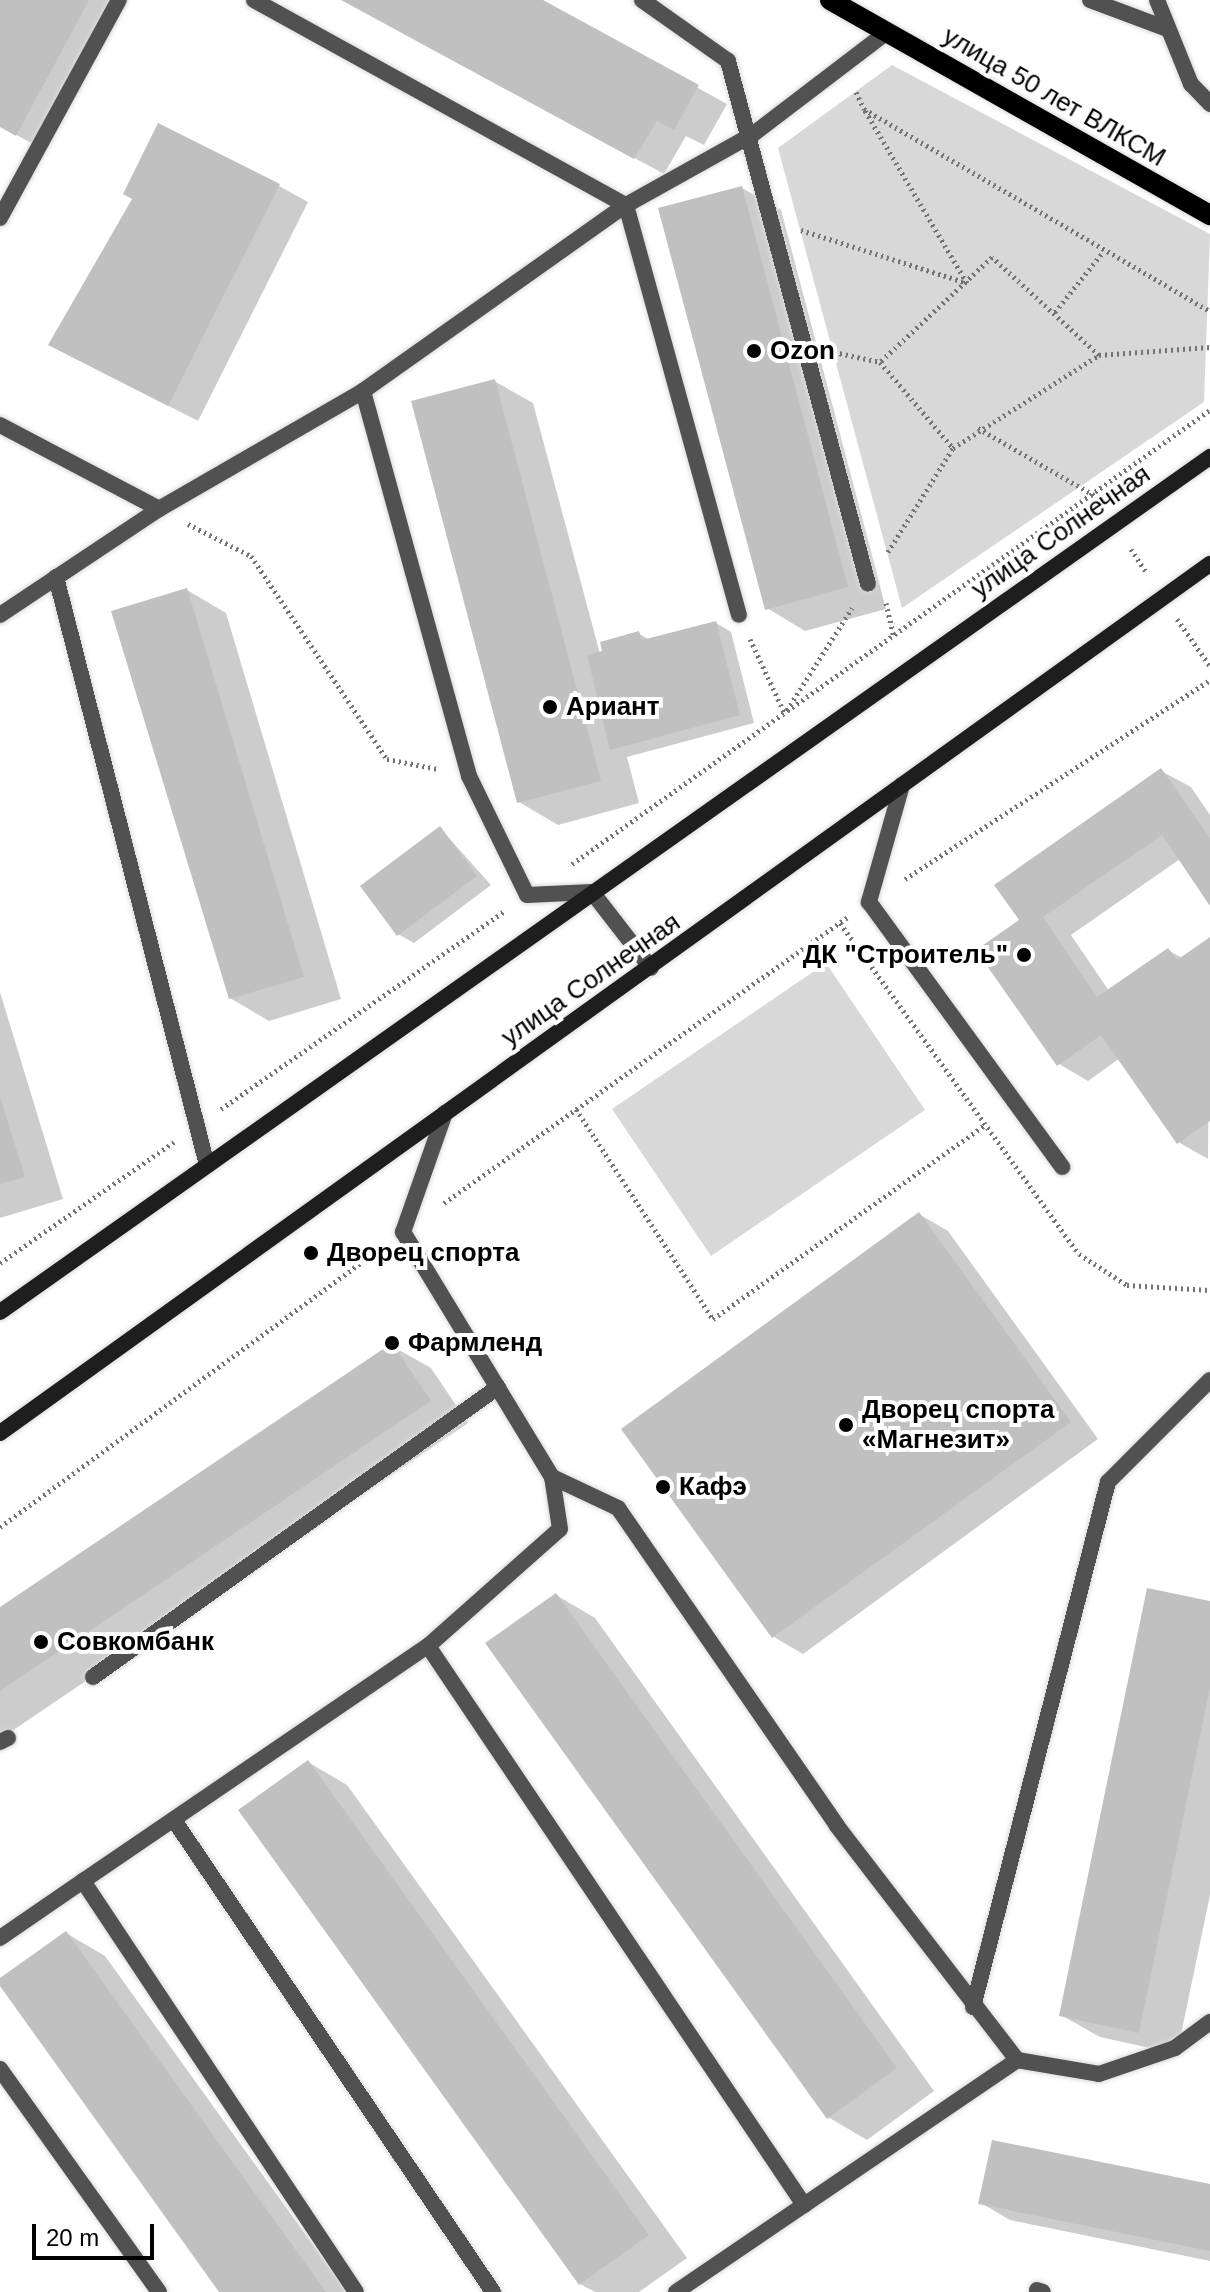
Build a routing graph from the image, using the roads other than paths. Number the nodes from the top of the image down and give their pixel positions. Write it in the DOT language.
graph roads {
  1 [pos="119,0"];
  2 [pos="254,0"];
  3 [pos="642,0"];
  4 [pos="830,0"];
  5 [pos="1090,0"];
  6 [pos="1157,0"];
  7 [pos="1167,29"];
  8 [pos="887,32"];
  9 [pos="1210,104"];
  10 [pos="752,135"];
  11 [pos="626,205"];
  12 [pos="1210,215"];
  13 [pos="0,218"];
  14 [pos="363,391"];
  15 [pos="0,425"];
  16 [pos="1210,457"];
  17 [pos="159,509"];
  18 [pos="1210,564"];
  19 [pos="56,577"];
  20 [pos="868,584"];
  21 [pos="0,615"];
  22 [pos="739,615"];
  23 [pos="902,785"];
  24 [pos="592,892"];
  25 [pos="651,968"];
  26 [pos="445,1113"];
  27 [pos="207,1165"];
  28 [pos="1062,1167"];
  29 [pos="0,1312"];
  30 [pos="1210,1380"];
  31 [pos="498,1387"];
  32 [pos="0,1433"];
  33 [pos="552,1477"];
  34 [pos="428,1646"];
  35 [pos="93,1677"];
  36 [pos="176,1823"];
  37 [pos="83,1881"];
  38 [pos="0,1938"];
  39 [pos="973,2007"];
  40 [pos="1210,2022"];
  41 [pos="1017,2060"];
  42 [pos="0,2069"];
  43 [pos="804,2205"];
  44 [pos="159,2292"];
  45 [pos="356,2292"];
  46 [pos="493,2292"];
  47 [pos="676,2292"];
  1 -- 13 [label="street"];
  2 -- 11 [label="street"];
  3 -- 10 [label="street"];
  4 -- 8 [label="main road, улица 50 лет ВЛКСМ"];
  5 -- 7 [label="street"];
  6 -- 7 [label="street"];
  7 -- 9 [label="street"];
  8 -- 10 [label="street"];
  8 -- 12 [label="main road, улица 50 лет ВЛКСМ"];
  10 -- 11 [label="street"];
  10 -- 20 [label="street"];
  11 -- 14 [label="street"];
  11 -- 22 [label="street"];
  14 -- 17 [label="street"];
  14 -- 24 [label="street"];
  15 -- 17 [label="street"];
  16 -- 24 [label="main road, улица Солнечная"];
  17 -- 19 [label="street"];
  18 -- 23 [label="main road, улица Солнечная"];
  19 -- 21 [label="street"];
  19 -- 27 [label="street"];
  23 -- 25 [label="main road, улица Солнечная"];
  23 -- 28 [label="street"];
  24 -- 25 [label="street"];
  24 -- 27 [label="main road, улица Солнечная"];
  25 -- 26 [label="main road, улица Солнечная"];
  26 -- 31 [label="street"];
  26 -- 32 [label="main road, улица Солнечная"];
  27 -- 29 [label="main road, улица Солнечная"];
  30 -- 39 [label="street"];
  31 -- 33 [label="street"];
  31 -- 35 [label="street"];
  33 -- 34 [label="street"];
  33 -- 39 [label="street"];
  34 -- 36 [label="street"];
  34 -- 43 [label="street"];
  36 -- 37 [label="street"];
  36 -- 46 [label="street"];
  37 -- 38 [label="street"];
  37 -- 45 [label="street"];
  39 -- 41 [label="street"];
  40 -- 41 [label="street"];
  41 -- 43 [label="street"];
  42 -- 44 [label="street"];
  43 -- 47 [label="street"];
}
